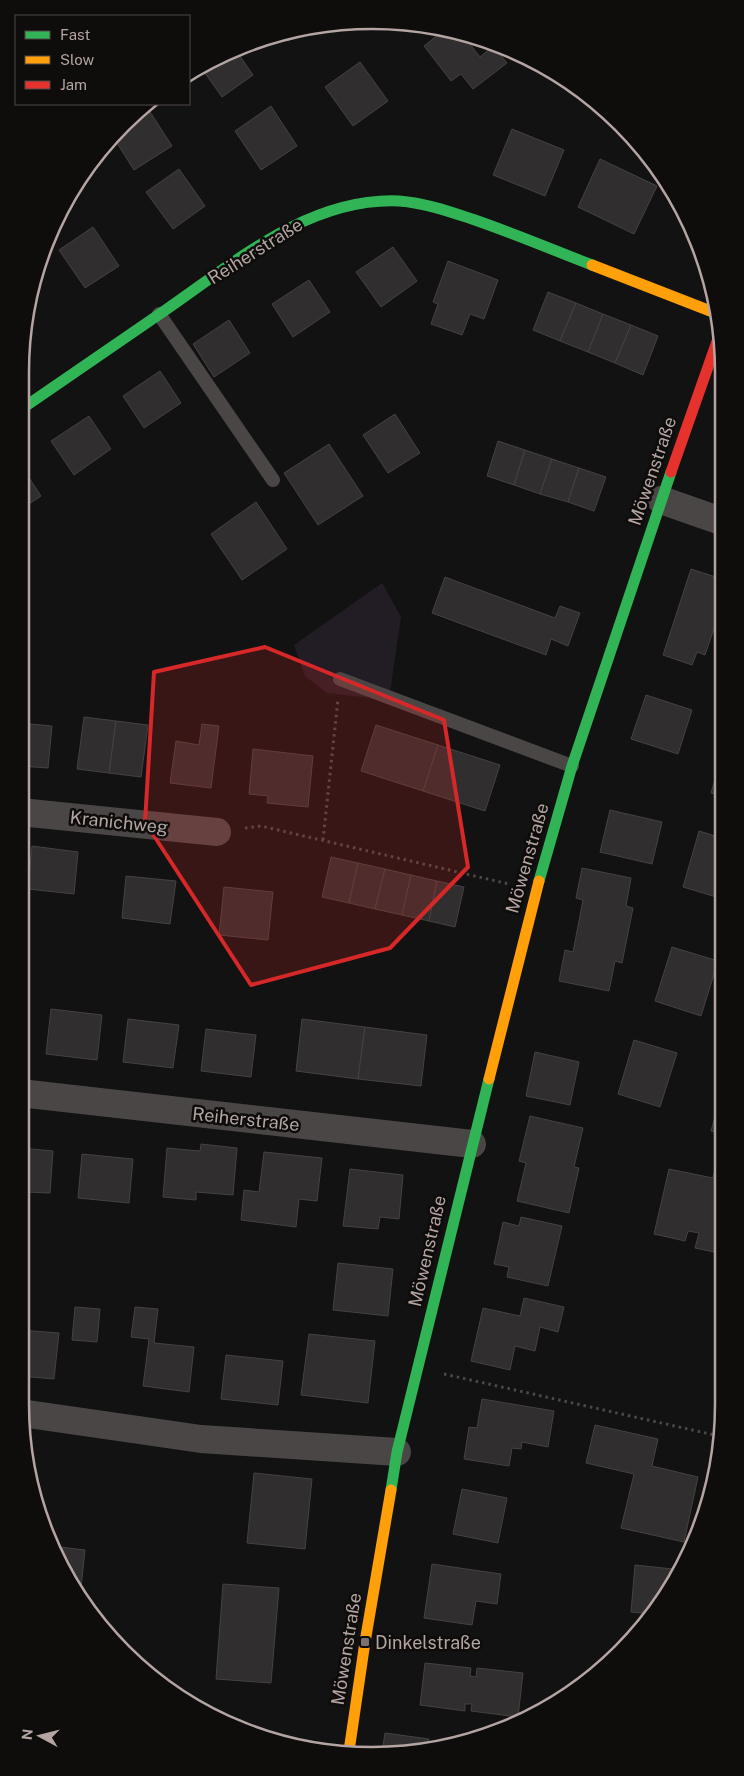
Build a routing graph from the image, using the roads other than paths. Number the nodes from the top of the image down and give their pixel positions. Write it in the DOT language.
graph roads {
  1 [pos="710,311"];
  2 [pos="158,314"];
  3 [pos="715,348"];
  4 [pos="29,404"];
  5 [pos="273,480"];
  6 [pos="661,500"];
  7 [pos="715,519"];
  8 [pos="340,679"];
  9 [pos="572,766"];
  10 [pos="29,813"];
  11 [pos="217,832"];
  12 [pos="29,1094"];
  13 [pos="472,1144"];
  14 [pos="29,1413"];
  15 [pos="397,1452"];
  16 [pos="350,1747"];
  1 -- 2 [label="street, Reiherstraße"];
  2 -- 4 [label="street, Reiherstraße"];
  2 -- 5 [label="lane"];
  3 -- 6 [label="street, Möwenstraße"];
  6 -- 7 [label="street"];
  6 -- 9 [label="street, Möwenstraße"];
  8 -- 9 [label="lane"];
  9 -- 13 [label="street, Möwenstraße"];
  10 -- 11 [label="street, Kranichweg"];
  12 -- 13 [label="street, Reiherstraße"];
  13 -- 15 [label="street, Möwenstraße"];
  14 -- 15 [label="street"];
  15 -- 16 [label="street, Möwenstraße"];
}
